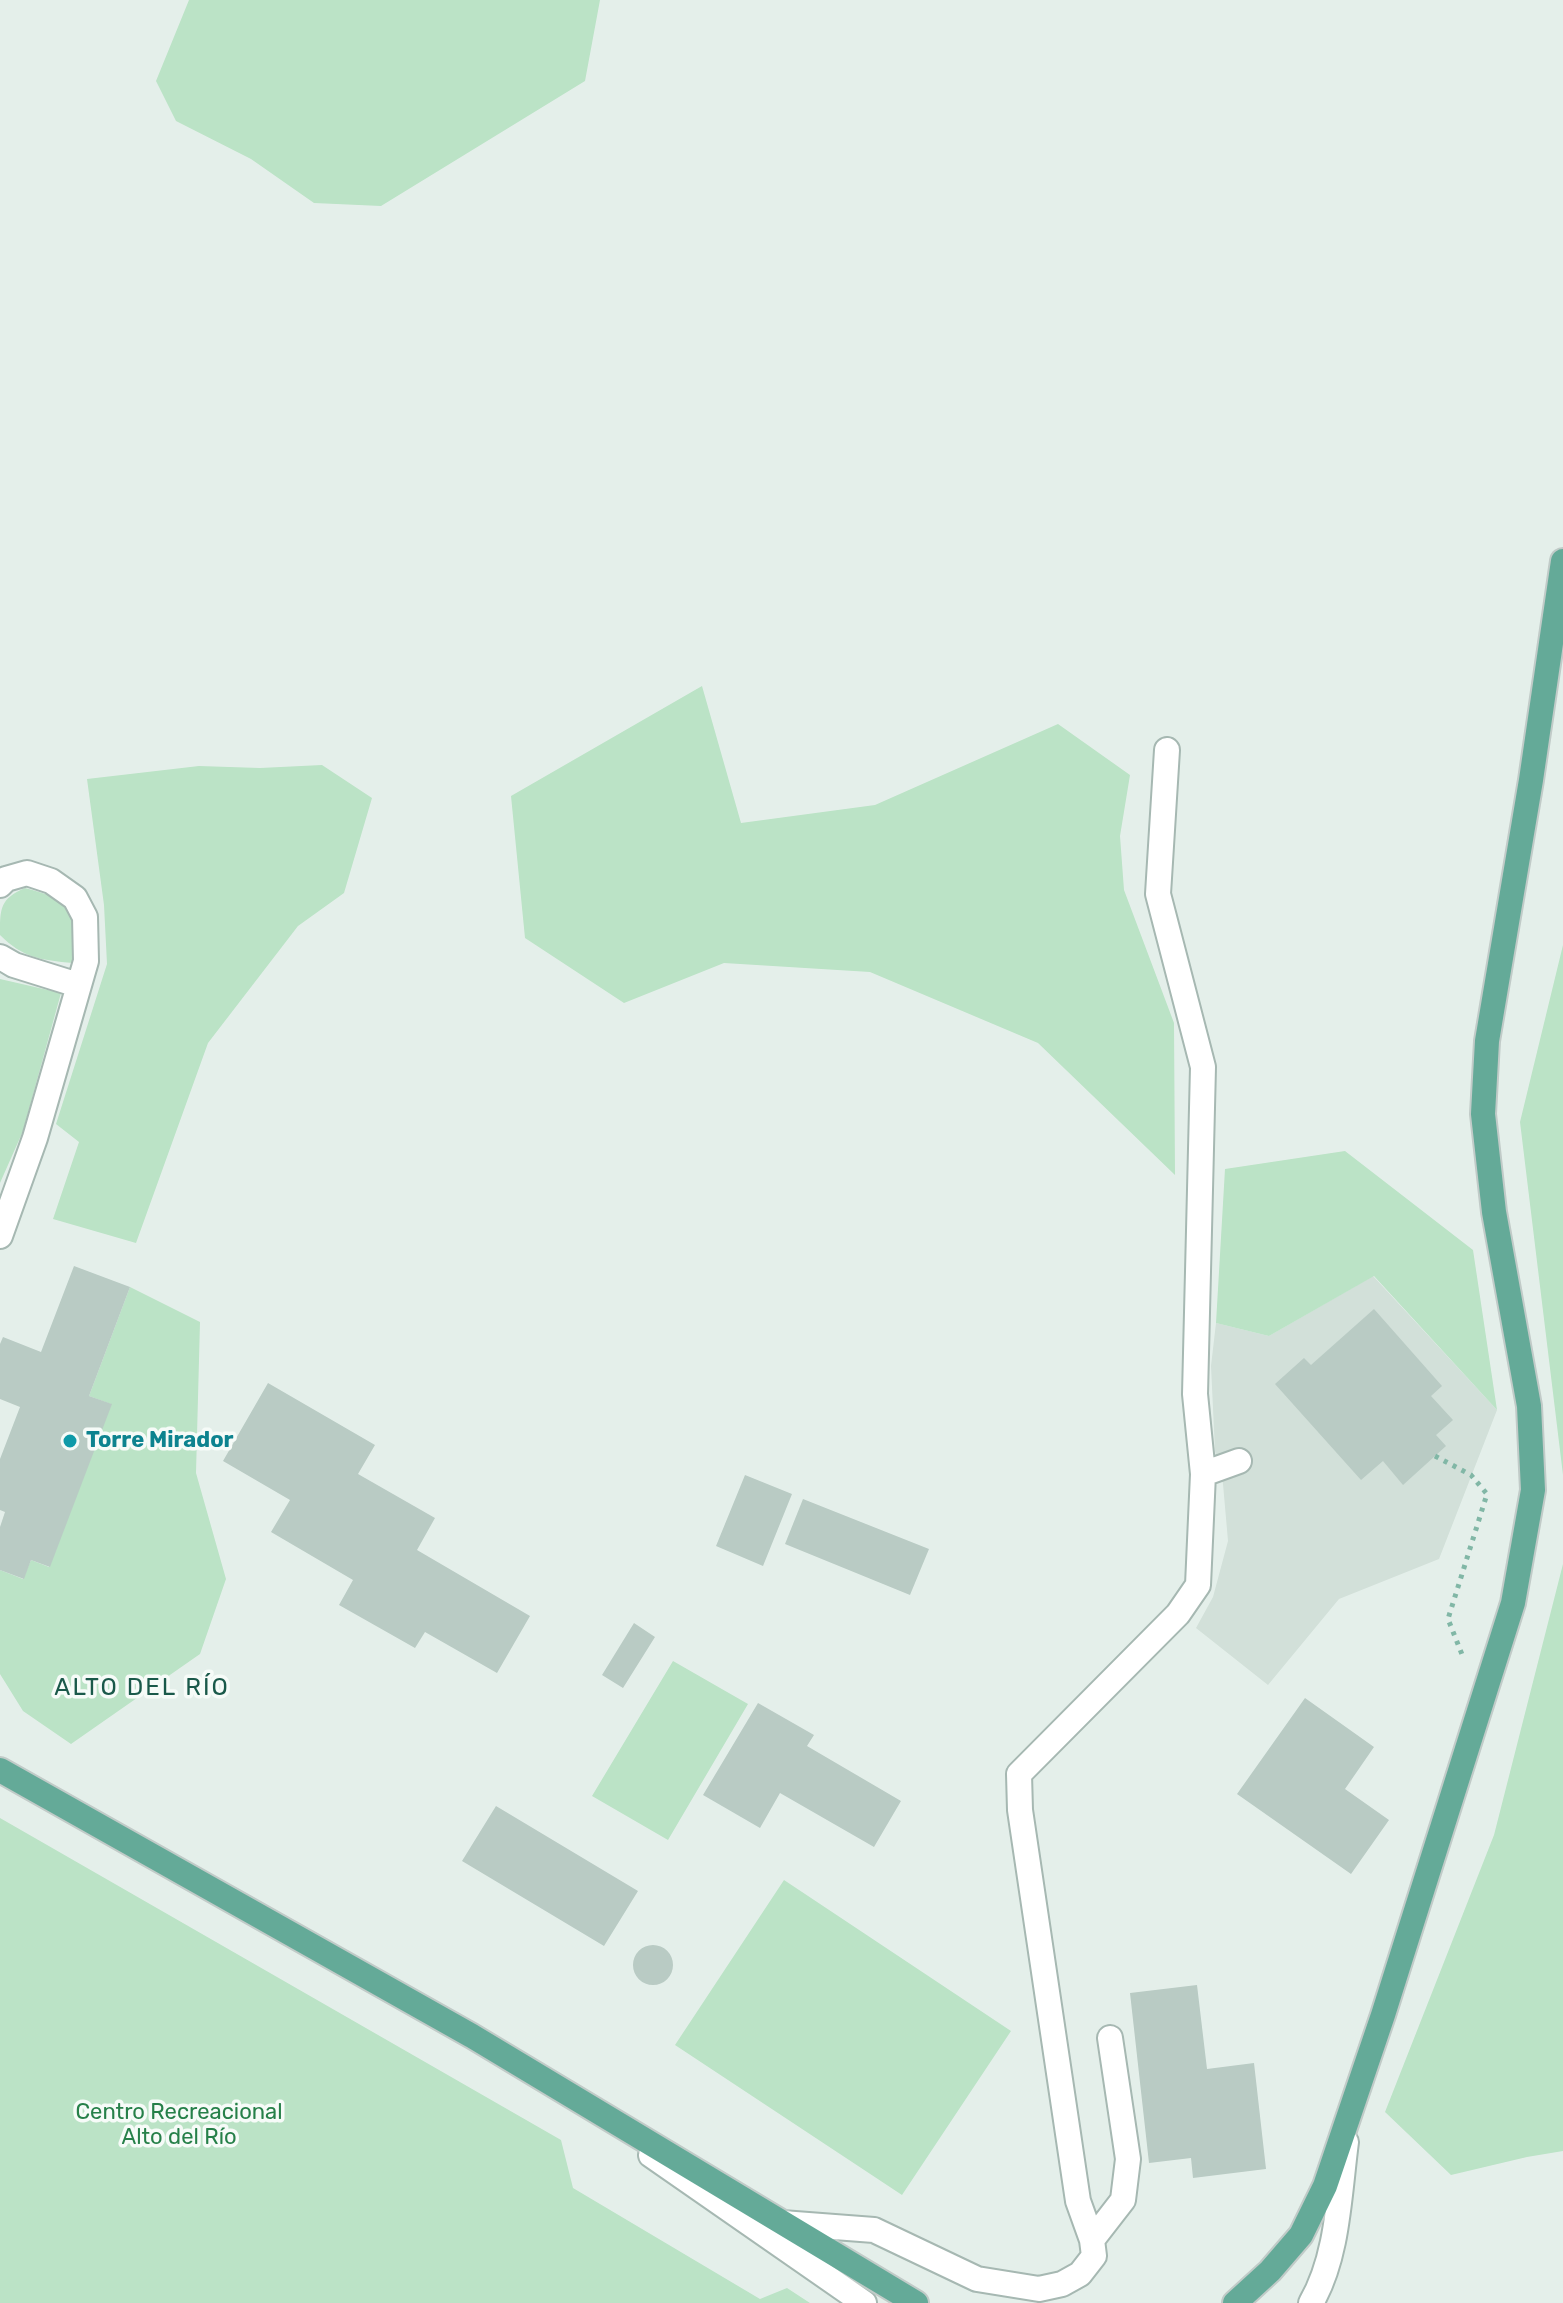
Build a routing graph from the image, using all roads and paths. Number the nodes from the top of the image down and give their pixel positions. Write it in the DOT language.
graph roads {
  1 [pos="1563,561"];
  2 [pos="1167,750"];
  3 [pos="0,885"];
  4 [pos="0,957"];
  5 [pos="78,985"];
  6 [pos="0,1236"];
  7 [pos="1435,1456"];
  8 [pos="1239,1461"];
  9 [pos="1203,1474"];
  10 [pos="1483,1706"];
  11 [pos="0,1770"];
  12 [pos="1110,2038"];
  13 [pos="521,2065"];
  14 [pos="1350,2114"];
  15 [pos="782,2223"];
  16 [pos="1092,2240"];
  17 [pos="864,2303"];
  18 [pos="916,2303"];
  19 [pos="1235,2303"];
  20 [pos="1311,2303"];
  1 -- 10 [label="main road"];
  2 -- 9 [label="street"];
  3 -- 5 [label="street"];
  4 -- 5 [label="street"];
  5 -- 6 [label="street"];
  7 -- 10 [label="path"];
  8 -- 9 [label="street"];
  9 -- 16 [label="street"];
  10 -- 14 [label="main road"];
  11 -- 13 [label="main road"];
  12 -- 16 [label="street"];
  13 -- 15 [label="main road"];
  13 -- 17 [label="street"];
  14 -- 19 [label="main road"];
  14 -- 20 [label="street"];
  15 -- 16 [label="street"];
  15 -- 18 [label="main road"];
}
